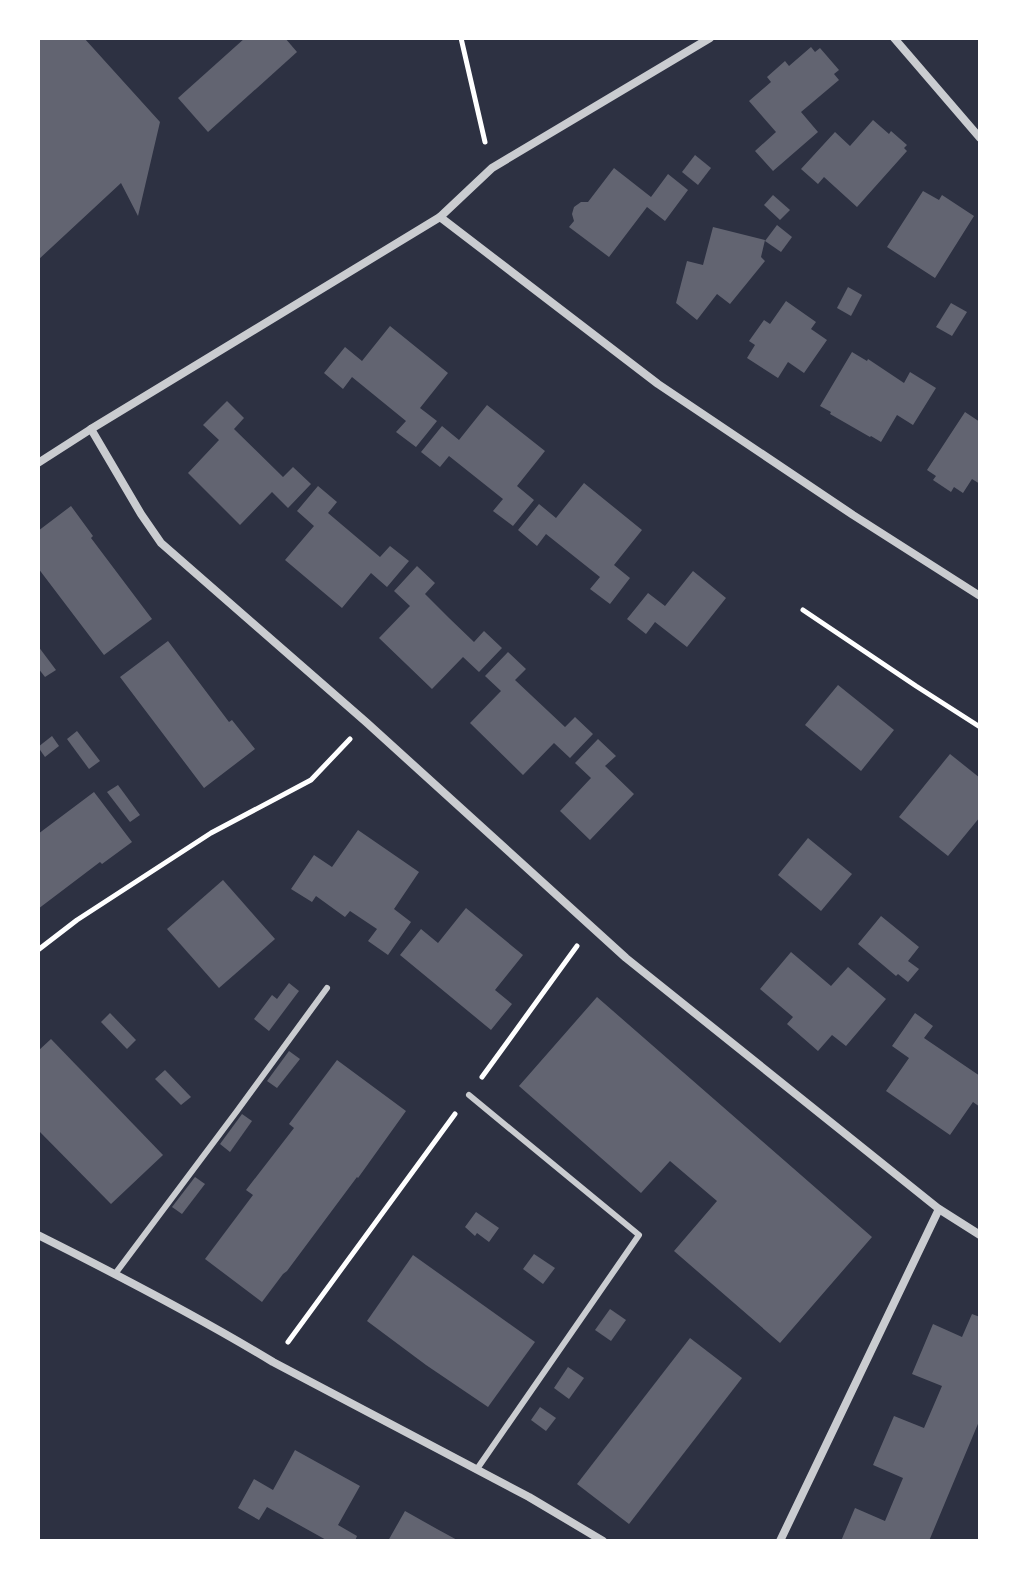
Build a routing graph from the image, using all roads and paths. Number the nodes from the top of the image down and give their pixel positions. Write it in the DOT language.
graph roads {
  1 [pos="461,38"];
  2 [pos="710,38"];
  3 [pos="894,38"];
  4 [pos="980,138"];
  5 [pos="492,168"];
  6 [pos="440,217"];
  7 [pos="91,429"];
  8 [pos="38,463"];
  9 [pos="980,596"];
  10 [pos="803,610"];
  11 [pos="366,722"];
  12 [pos="980,727"];
  13 [pos="591,927"];
  14 [pos="38,950"];
  15 [pos="327,988"];
  16 [pos="469,1095"];
  17 [pos="939,1209"];
  18 [pos="38,1235"];
  19 [pos="980,1235"];
  20 [pos="115,1274"];
  21 [pos="273,1362"];
  22 [pos="477,1469"];
  23 [pos="603,1541"];
  24 [pos="780,1541"];
  1 -- 5 [label="path"];
  2 -- 5 [label="street"];
  3 -- 4 [label="street"];
  5 -- 6 [label="street"];
  6 -- 7 [label="street"];
  6 -- 9 [label="street"];
  7 -- 8 [label="street"];
  7 -- 11 [label="street"];
  10 -- 12 [label="path"];
  11 -- 13 [label="street"];
  11 -- 14 [label="path"];
  13 -- 16 [label="path"];
  13 -- 17 [label="street"];
  15 -- 20 [label="lane"];
  16 -- 21 [label="path"];
  16 -- 22 [label="lane"];
  17 -- 19 [label="street"];
  17 -- 24 [label="street"];
  18 -- 20 [label="street"];
  20 -- 21 [label="street"];
  21 -- 22 [label="street"];
  22 -- 23 [label="street"];
}
